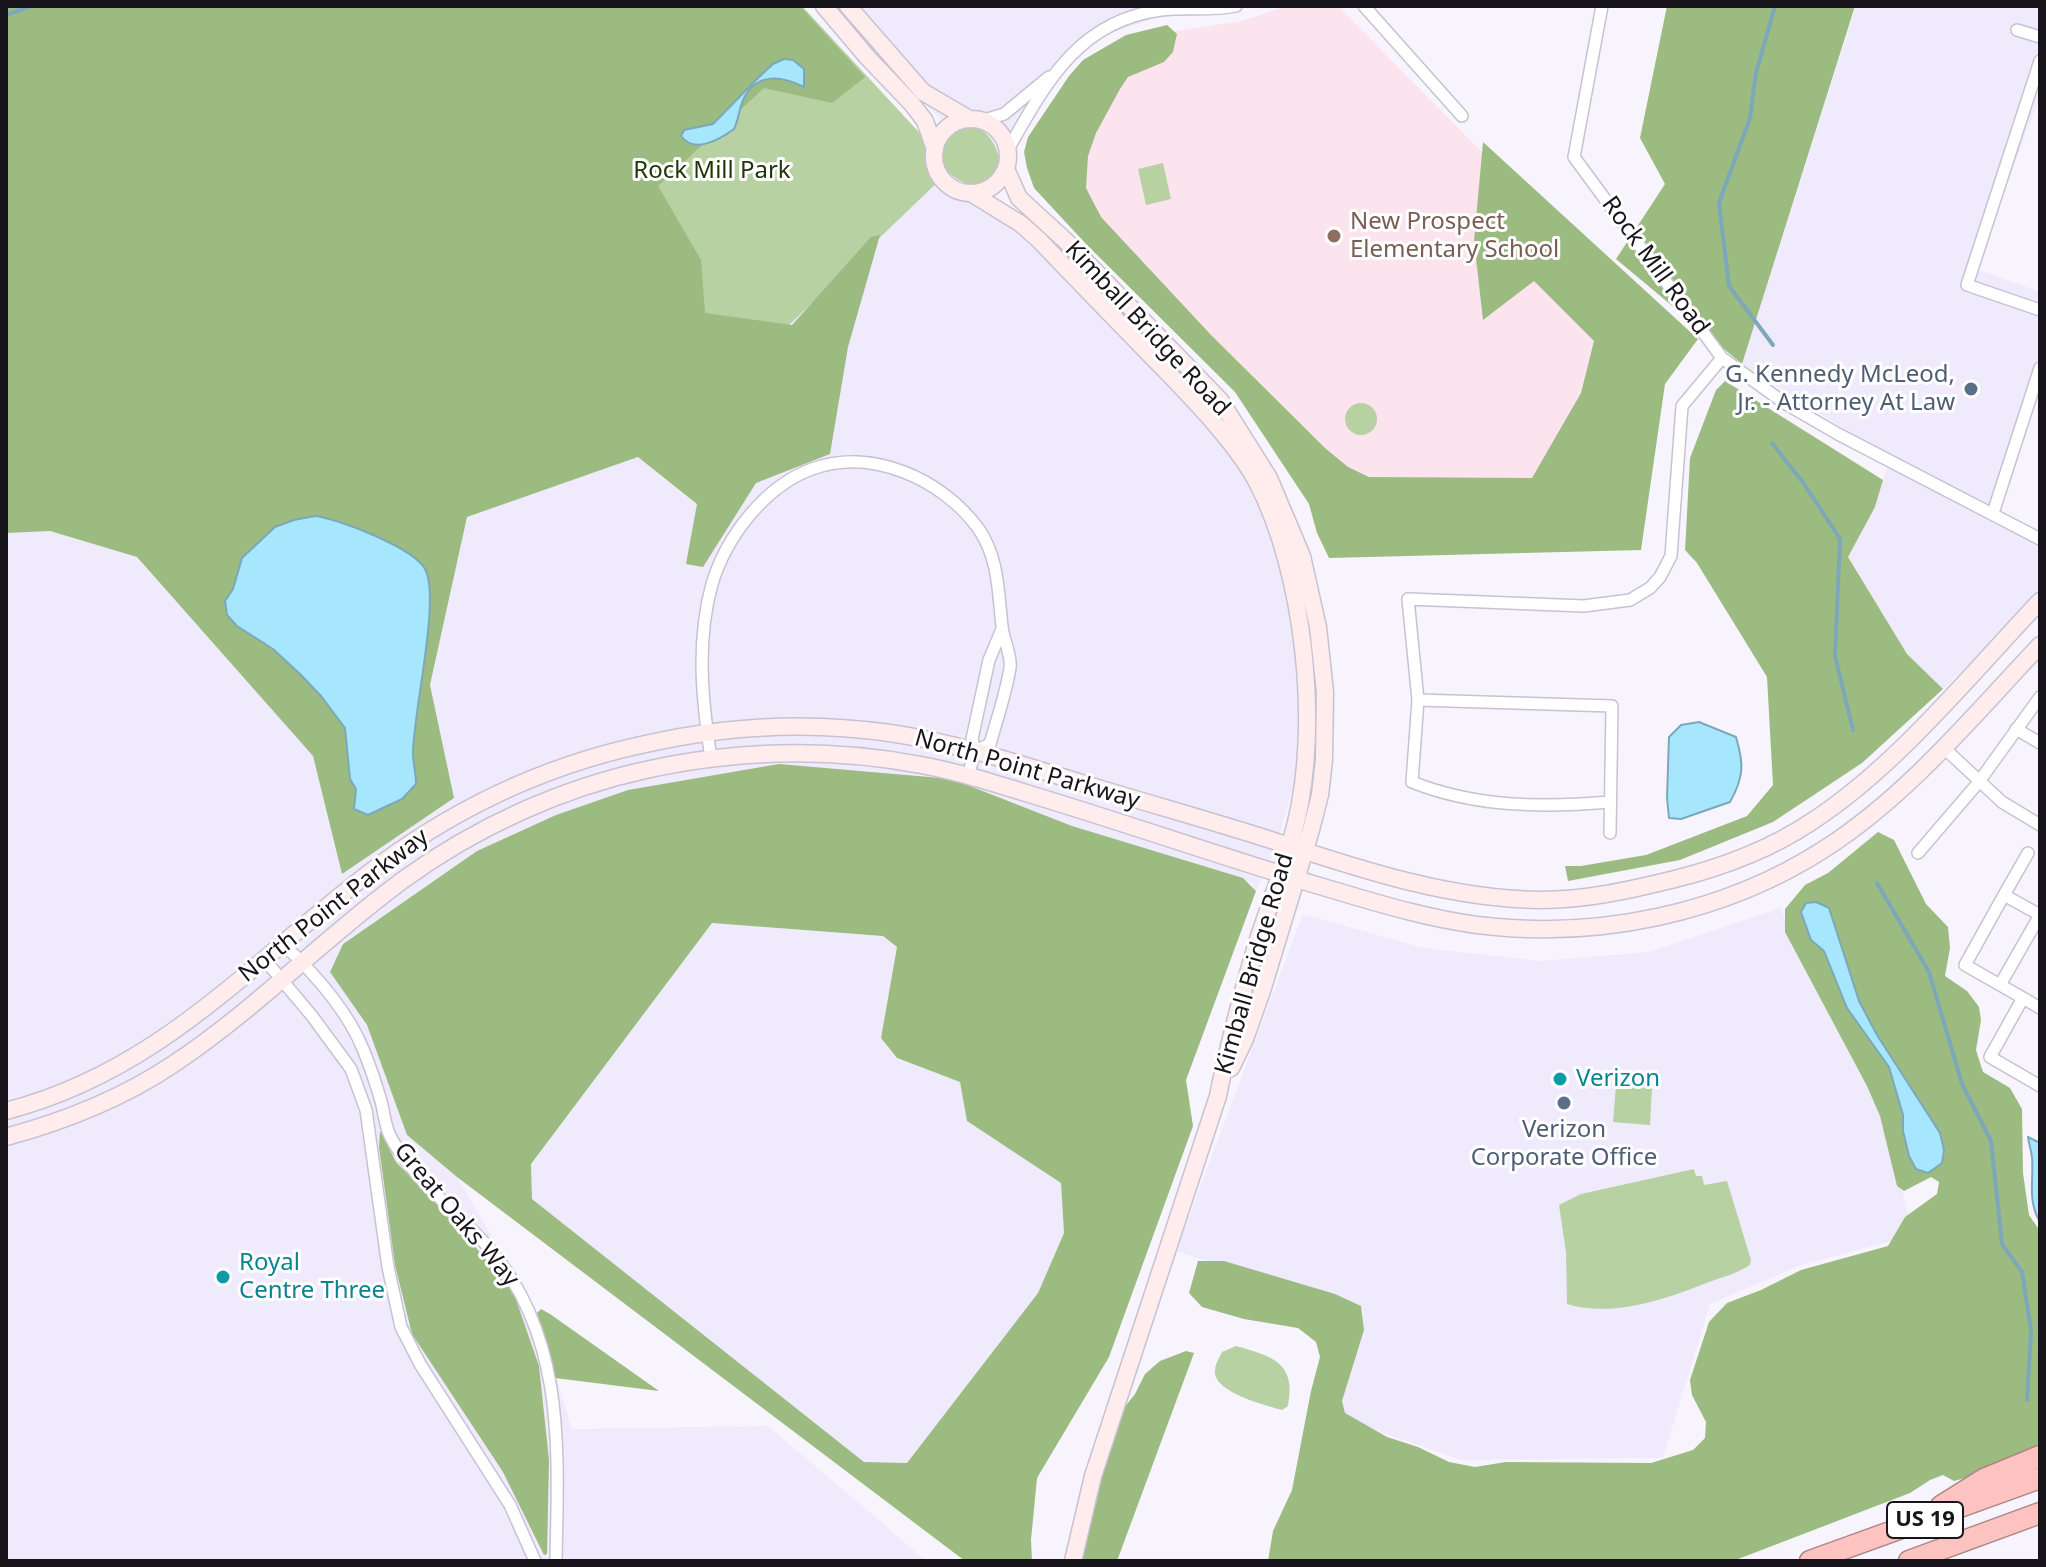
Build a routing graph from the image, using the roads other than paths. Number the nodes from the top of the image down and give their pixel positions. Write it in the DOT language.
graph roads {
  1 [pos="824,6"];
  2 [pos="848,6"];
  3 [pos="1236,6"];
  4 [pos="1364,6"];
  5 [pos="1602,6"];
  6 [pos="2017,30"];
  7 [pos="2040,37"];
  8 [pos="2040,61"];
  9 [pos="1052,74"];
  10 [pos="1462,116"];
  11 [pos="975,120"];
  12 [pos="935,149"];
  13 [pos="1007,151"];
  14 [pos="1006,169"];
  15 [pos="971,193"];
  16 [pos="2040,310"];
  17 [pos="1722,358"];
  18 [pos="2040,368"];
  19 [pos="1993,513"];
  20 [pos="2040,539"];
  21 [pos="2040,601"];
  22 [pos="1002,628"];
  23 [pos="2040,645"];
  24 [pos="2040,697"];
  25 [pos="1418,700"];
  26 [pos="1920,727"];
  27 [pos="2016,729"];
  28 [pos="707,732"];
  29 [pos="2040,743"];
  30 [pos="1943,747"];
  31 [pos="975,751"];
  32 [pos="711,758"];
  33 [pos="968,776"];
  34 [pos="1978,783"];
  35 [pos="1609,802"];
  36 [pos="2040,825"];
  37 [pos="1610,833"];
  38 [pos="1297,849"];
  39 [pos="1918,853"];
  40 [pos="2028,853"];
  41 [pos="1279,873"];
  42 [pos="1296,879"];
  43 [pos="1612,895"];
  44 [pos="2004,895"];
  45 [pos="2040,915"];
  46 [pos="1614,925"];
  47 [pos="283,944"];
  48 [pos="265,960"];
  49 [pos="302,962"];
  50 [pos="282,979"];
  51 [pos="2000,985"];
  52 [pos="2023,998"];
  53 [pos="2040,1008"];
  54 [pos="2040,1086"];
  55 [pos="1218,1096"];
  56 [pos="6,1111"];
  57 [pos="6,1137"];
  58 [pos="2040,1456"];
  59 [pos="2040,1478"];
  60 [pos="2040,1513"];
  61 [pos="1921,1522"];
  62 [pos="535,1561"];
  63 [pos="556,1561"];
  64 [pos="1073,1561"];
  65 [pos="1810,1561"];
  66 [pos="1909,1561"];
  1 -- 12 [label="street"];
  2 -- 11 [label="street"];
  3 -- 9 [label="street"];
  4 -- 10 [label="street"];
  5 -- 17 [label="street, Rock Mill Road"];
  6 -- 7 [label="street"];
  8 -- 16 [label="street"];
  9 -- 11 [label="street"];
  9 -- 13 [label="street"];
  11 -- 12 [label="street"];
  11 -- 13 [label="street"];
  12 -- 15 [label="street"];
  13 -- 14 [label="street"];
  14 -- 15 [label="street"];
  14 -- 38 [label="street, Kimball Bridge Road"];
  15 -- 38 [label="street, Kimball Bridge Road"];
  17 -- 19 [label="street, Rock Mill Road"];
  17 -- 25 [label="street"];
  18 -- 19 [label="street"];
  19 -- 20 [label="street, Rock Mill Road"];
  21 -- 26 [label="street, North Point Parkway"];
  22 -- 28 [label="street"];
  22 -- 31 [label="street"];
  22 -- 31 [label="street"];
  23 -- 30 [label="street, North Point Parkway"];
  24 -- 27 [label="street"];
  25 -- 35 [label="street"];
  25 -- 35 [label="street"];
  26 -- 30 [label="street"];
  26 -- 43 [label="street, North Point Parkway"];
  27 -- 29 [label="street"];
  27 -- 34 [label="street"];
  28 -- 31 [label="street, North Point Parkway"];
  28 -- 32 [label="street"];
  28 -- 47 [label="street, North Point Parkway"];
  30 -- 34 [label="street"];
  30 -- 46 [label="street, North Point Parkway"];
  31 -- 33 [label="street"];
  31 -- 38 [label="street, North Point Parkway"];
  32 -- 33 [label="street, North Point Parkway"];
  32 -- 49 [label="street, North Point Parkway"];
  33 -- 41 [label="street, North Point Parkway"];
  34 -- 36 [label="street"];
  34 -- 39 [label="street"];
  35 -- 37 [label="street"];
  38 -- 41 [label="street, Kimball Bridge Road"];
  38 -- 42 [label="street, Kimball Bridge Road"];
  38 -- 43 [label="street, North Point Parkway"];
  40 -- 44 [label="street"];
  41 -- 42 [label="street, North Point Parkway"];
  41 -- 55 [label="street, Kimball Bridge Road"];
  42 -- 46 [label="street, North Point Parkway"];
  42 -- 55 [label="street, Kimball Bridge Road"];
  43 -- 46 [label="street"];
  44 -- 45 [label="street"];
  44 -- 51 [label="street"];
  45 -- 51 [label="street"];
  47 -- 48 [label="street, North Point Parkway"];
  47 -- 49 [label="street, Great Oaks Way"];
  48 -- 50 [label="street, Great Oaks Way"];
  48 -- 56 [label="street, North Point Parkway"];
  49 -- 50 [label="street, North Point Parkway"];
  49 -- 63 [label="street, Great Oaks Way"];
  50 -- 57 [label="street, North Point Parkway"];
  50 -- 62 [label="street, Great Oaks Way"];
  51 -- 52 [label="street"];
  52 -- 53 [label="street"];
  52 -- 54 [label="street"];
  55 -- 64 [label="street, Kimball Bridge Road"];
  58 -- 61 [label="highway"];
  59 -- 61 [label="highway, US 19"];
  60 -- 66 [label="highway, US 19"];
  61 -- 65 [label="highway, US 19"];
}
